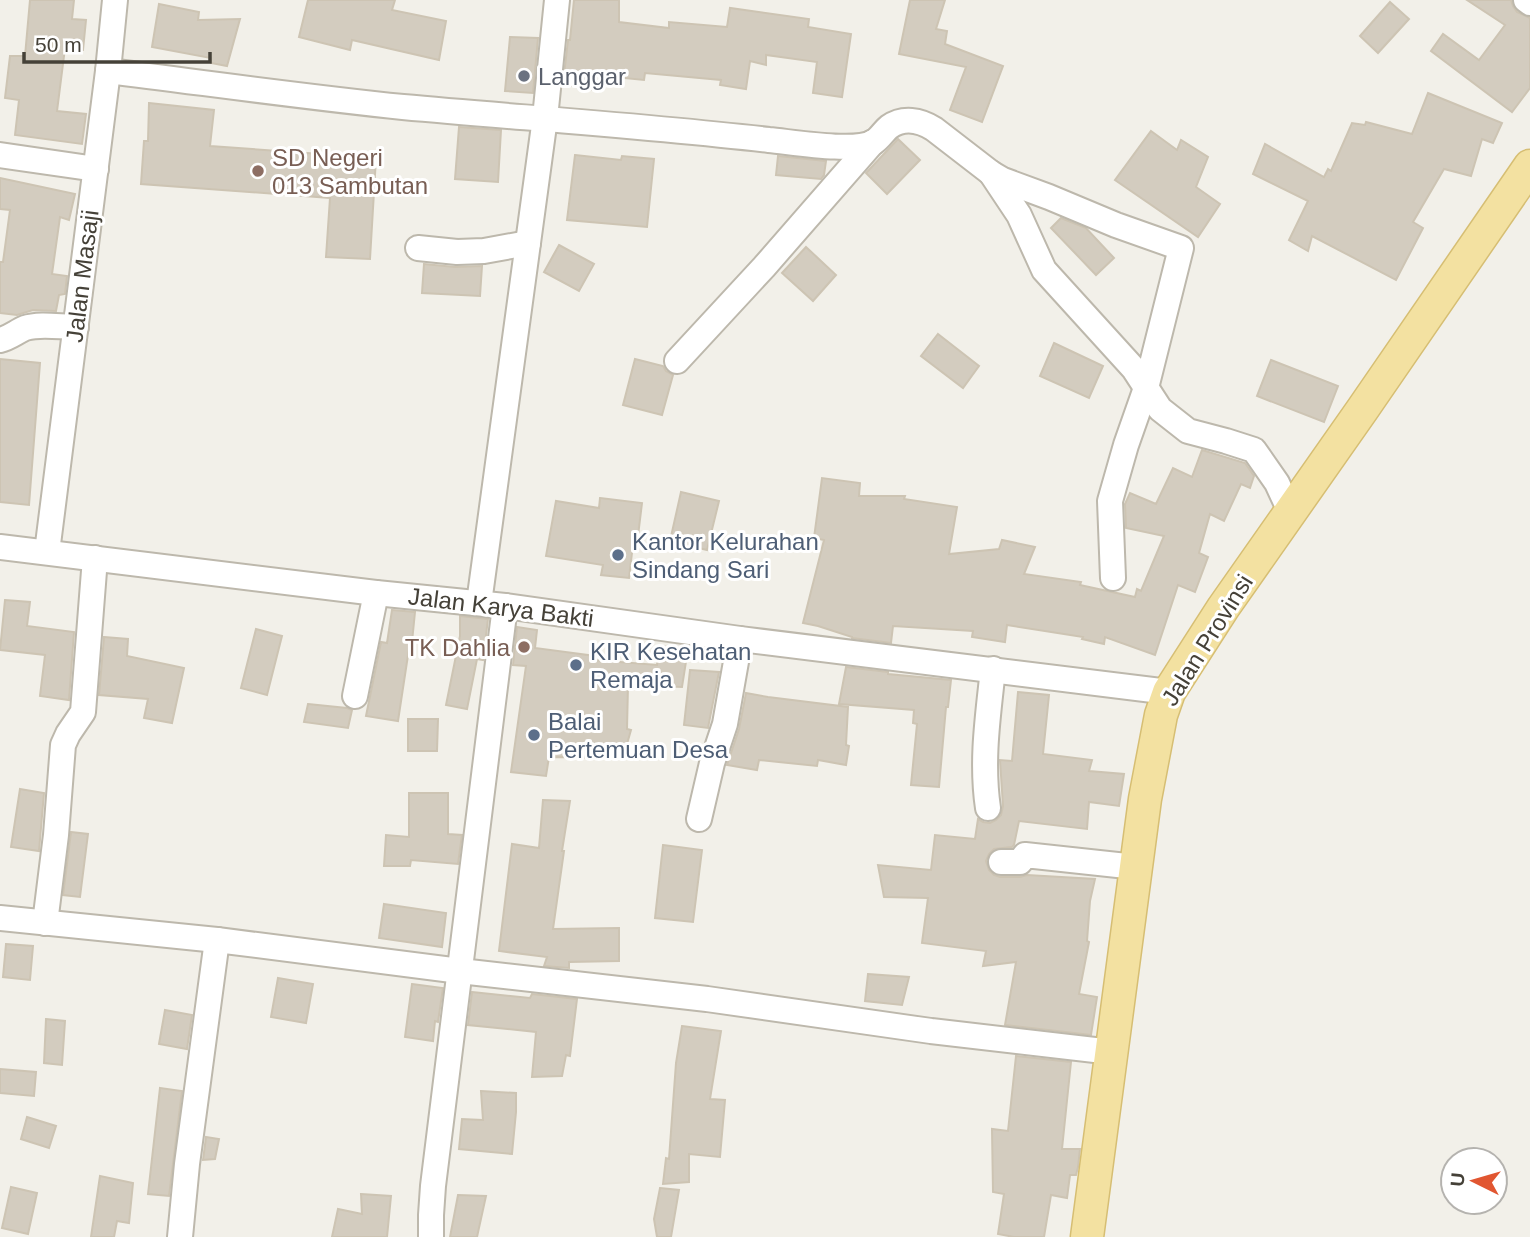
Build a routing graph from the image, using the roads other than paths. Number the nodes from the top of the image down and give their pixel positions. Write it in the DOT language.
graph roads {
  1 [pos="115,0"];
  2 [pos="557,0"];
  3 [pos="1526,0"];
  4 [pos="1530,3"];
  5 [pos="108,71"];
  6 [pos="545,118"];
  7 [pos="873,142"];
  8 [pos="0,155"];
  9 [pos="1530,166"];
  10 [pos="96,169"];
  11 [pos="991,173"];
  12 [pos="528,243"];
  13 [pos="418,248"];
  14 [pos="76,327"];
  15 [pos="0,340"];
  16 [pos="677,360"];
  17 [pos="1146,388"];
  18 [pos="1290,511"];
  19 [pos="0,547"];
  20 [pos="47,552"];
  21 [pos="94,558"];
  22 [pos="1113,578"];
  23 [pos="376,593"];
  24 [pos="479,603"];
  25 [pos="505,606"];
  26 [pos="740,639"];
  27 [pos="993,669"];
  28 [pos="1169,692"];
  29 [pos="355,696"];
  30 [pos="988,808"];
  31 [pos="699,819"];
  32 [pos="1001,862"];
  33 [pos="1136,867"];
  34 [pos="0,918"];
  35 [pos="45,923"];
  36 [pos="217,940"];
  37 [pos="460,971"];
  38 [pos="1112,1052"];
  39 [pos="180,1237"];
  40 [pos="431,1237"];
  41 [pos="1087,1237"];
  1 -- 5 [label="street, Jalan Masaji"];
  2 -- 6 [label="street"];
  3 -- 4 [label="street"];
  5 -- 6 [label="street"];
  5 -- 10 [label="street, Jalan Masaji"];
  6 -- 7 [label="street"];
  6 -- 12 [label="street"];
  7 -- 11 [label="street"];
  7 -- 16 [label="street"];
  8 -- 10 [label="street"];
  9 -- 18 [label="main road, Jalan Provinsi"];
  10 -- 14 [label="street, Jalan Masaji"];
  11 -- 17 [label="street"];
  11 -- 17 [label="street"];
  12 -- 13 [label="street"];
  12 -- 24 [label="street"];
  14 -- 15 [label="street"];
  14 -- 20 [label="street, Jalan Masaji"];
  17 -- 18 [label="street"];
  17 -- 22 [label="street"];
  18 -- 28 [label="main road, Jalan Provinsi"];
  19 -- 20 [label="street, Jalan Karya Bakti"];
  20 -- 21 [label="street, Jalan Karya Bakti"];
  21 -- 23 [label="street, Jalan Karya Bakti"];
  21 -- 35 [label="street"];
  23 -- 24 [label="street, Jalan Karya Bakti"];
  23 -- 29 [label="street"];
  24 -- 25 [label="street, Jalan Karya Bakti"];
  25 -- 26 [label="street, Jalan Karya Bakti"];
  25 -- 37 [label="street"];
  26 -- 27 [label="street, Jalan Karya Bakti"];
  26 -- 31 [label="street"];
  27 -- 28 [label="street, Jalan Karya Bakti"];
  27 -- 30 [label="street"];
  28 -- 33 [label="main road, Jalan Provinsi"];
  32 -- 33 [label="street"];
  33 -- 38 [label="main road, Jalan Provinsi"];
  34 -- 35 [label="street"];
  35 -- 36 [label="street"];
  36 -- 37 [label="street"];
  36 -- 39 [label="street"];
  37 -- 38 [label="street"];
  37 -- 40 [label="street"];
  38 -- 41 [label="main road, Jalan Provinsi"];
}
